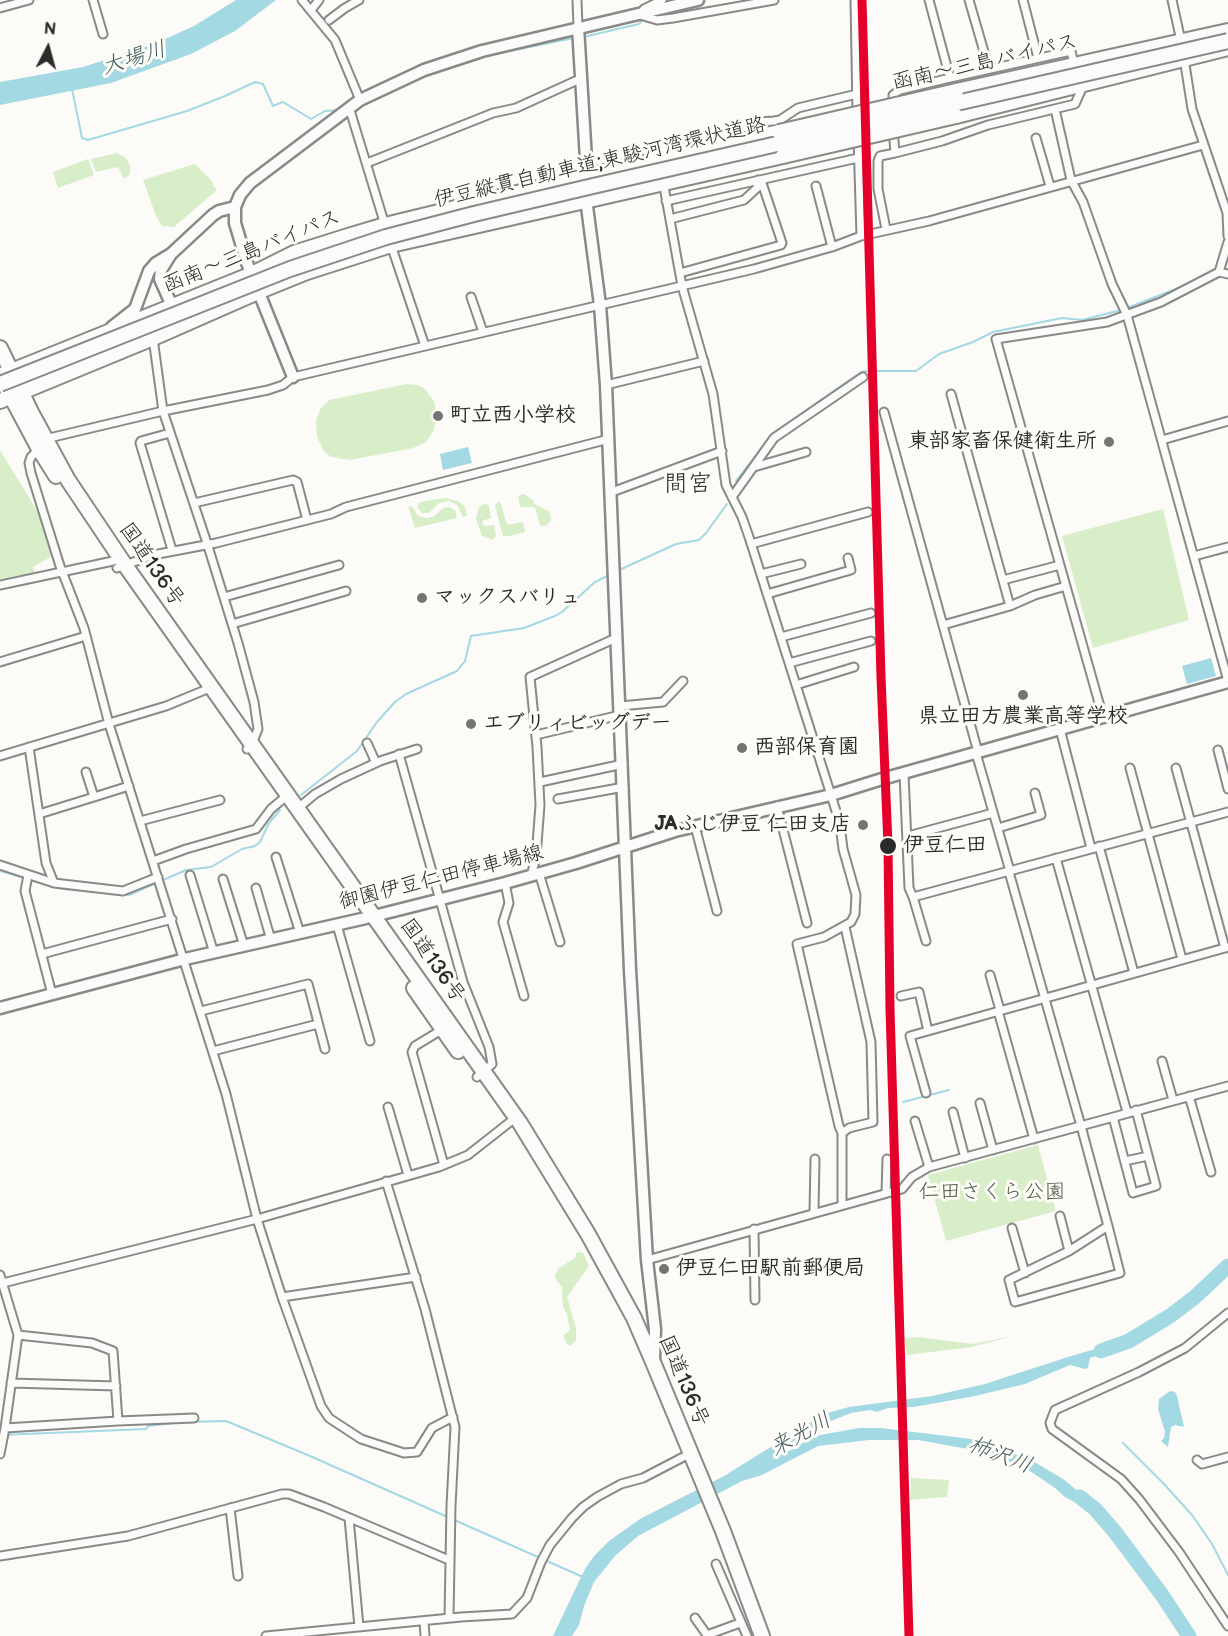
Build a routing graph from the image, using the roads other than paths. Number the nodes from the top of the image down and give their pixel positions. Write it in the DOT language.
graph roads {
  1 [pos="29,0"];
  2 [pos="93,0"];
  3 [pos="319,0"];
  4 [pos="359,0"];
  5 [pos="577,0"];
  6 [pos="698,0"];
  7 [pos="774,0"];
  8 [pos="855,0"];
  9 [pos="929,0"];
  10 [pos="969,0"];
  11 [pos="1023,0"];
  12 [pos="1172,0"];
  13 [pos="754,1"];
  14 [pos="306,5"];
  15 [pos="660,5"];
  16 [pos="0,8"];
  17 [pos="638,14"];
  18 [pos="329,20"];
  19 [pos="578,27"];
  20 [pos="1228,31"];
  21 [pos="103,34"];
  22 [pos="1181,40"];
  23 [pos="1228,41"];
  24 [pos="1228,48"];
  25 [pos="1038,58"];
  26 [pos="1184,59"];
  27 [pos="1074,64"];
  28 [pos="988,69"];
  29 [pos="582,78"];
  30 [pos="953,84"];
  31 [pos="1083,86"];
  32 [pos="857,94"];
  33 [pos="360,100"];
  34 [pos="349,107"];
  35 [pos="1055,109"];
  36 [pos="1036,138"];
  37 [pos="1203,145"];
  38 [pos="895,153"];
  39 [pos="858,158"];
  40 [pos="660,160"];
  41 [pos="367,163"];
  42 [pos="587,176"];
  43 [pos="760,180"];
  44 [pos="1071,180"];
  45 [pos="663,182"];
  46 [pos="816,186"];
  47 [pos="1050,186"];
  48 [pos="586,199"];
  49 [pos="666,201"];
  50 [pos="235,207"];
  51 [pos="670,219"];
  52 [pos="385,225"];
  53 [pos="886,230"];
  54 [pos="861,236"];
  55 [pos="1228,236"];
  56 [pos="1228,242"];
  57 [pos="391,245"];
  58 [pos="832,247"];
  59 [pos="171,254"];
  60 [pos="1219,272"];
  61 [pos="680,273"];
  62 [pos="252,274"];
  63 [pos="1228,274"];
  64 [pos="682,286"];
  65 [pos="260,291"];
  66 [pos="471,297"];
  67 [pos="600,305"];
  68 [pos="172,306"];
  69 [pos="1127,315"];
  70 [pos="483,332"];
  71 [pos="102,334"];
  72 [pos="153,338"];
  73 [pos="424,346"];
  74 [pos="0,348"];
  75 [pos="704,361"];
  76 [pos="4,374"];
  77 [pos="293,377"];
  78 [pos="863,377"];
  79 [pos="0,384"];
  80 [pos="606,385"];
  81 [pos="951,394"];
  82 [pos="11,396"];
  83 [pos="163,411"];
  84 [pos="884,412"];
  85 [pos="1228,421"];
  86 [pos="170,433"];
  87 [pos="609,439"];
  88 [pos="1162,440"];
  89 [pos="42,444"];
  90 [pos="722,451"];
  91 [pos="806,452"];
  92 [pos="753,467"];
  93 [pos="612,492"];
  94 [pos="732,497"];
  95 [pos="194,503"];
  96 [pos="868,512"];
  97 [pos="307,520"];
  98 [pos="207,543"];
  99 [pos="752,544"];
  100 [pos="1228,547"];
  101 [pos="172,550"];
  102 [pos="1194,556"];
  103 [pos="848,558"];
  104 [pos="801,564"];
  105 [pos="118,565"];
  106 [pos="339,565"];
  107 [pos="1060,565"];
  108 [pos="62,573"];
  109 [pos="761,574"];
  110 [pos="1003,580"];
  111 [pos="0,585"];
  112 [pos="1066,586"];
  113 [pos="346,591"];
  114 [pos="767,594"];
  115 [pos="224,597"];
  116 [pos="1010,606"];
  117 [pos="870,613"];
  118 [pos="232,624"];
  119 [pos="943,625"];
  120 [pos="86,636"];
  121 [pos="781,637"];
  122 [pos="616,638"];
  123 [pos="872,641"];
  124 [pos="0,662"];
  125 [pos="789,663"];
  126 [pos="854,667"];
  127 [pos="683,681"];
  128 [pos="1228,682"];
  129 [pos="796,685"];
  130 [pos="205,690"];
  131 [pos="620,711"];
  132 [pos="1103,717"];
  133 [pos="109,724"];
  134 [pos="1060,729"];
  135 [pos="536,735"];
  136 [pos="367,743"];
  137 [pos="250,746"];
  138 [pos="29,747"];
  139 [pos="417,749"];
  140 [pos="1218,750"];
  141 [pos="977,753"];
  142 [pos="399,754"];
  143 [pos="0,756"];
  144 [pos="376,763"];
  145 [pos="623,764"];
  146 [pos="1130,768"];
  147 [pos="1176,768"];
  148 [pos="86,772"];
  149 [pos="904,774"];
  150 [pos="540,782"];
  151 [pos="129,786"];
  152 [pos="624,787"];
  153 [pos="1228,789"];
  154 [pos="1035,793"];
  155 [pos="831,795"];
  156 [pos="93,797"];
  157 [pos="283,799"];
  158 [pos="558,799"];
  159 [pos="220,800"];
  160 [pos="777,806"];
  161 [pos="296,810"];
  162 [pos="1228,812"];
  163 [pos="993,813"];
  164 [pos="39,814"];
  165 [pos="140,821"];
  166 [pos="1190,821"];
  167 [pos="696,826"];
  168 [pos="998,828"];
  169 [pos="1148,833"];
  170 [pos="908,836"];
  171 [pos="627,846"];
  172 [pos="1095,847"];
  173 [pos="276,857"];
  174 [pos="1056,858"];
  175 [pos="153,861"];
  176 [pos="0,865"];
  177 [pos="1010,872"];
  178 [pos="535,874"];
  179 [pos="28,875"];
  180 [pos="190,875"];
  181 [pos="158,877"];
  182 [pos="223,879"];
  183 [pos="54,883"];
  184 [pos="505,883"];
  185 [pos="256,888"];
  186 [pos="913,897"];
  187 [pos="440,899"];
  188 [pos="717,910"];
  189 [pos="370,917"];
  190 [pos="172,920"];
  191 [pos="807,922"];
  192 [pos="337,925"];
  193 [pos="845,927"];
  194 [pos="300,933"];
  195 [pos="271,940"];
  196 [pos="926,941"];
  197 [pos="560,942"];
  198 [pos="244,946"];
  199 [pos="1226,947"];
  200 [pos="214,953"];
  201 [pos="42,954"];
  202 [pos="185,959"];
  203 [pos="1182,959"];
  204 [pos="1134,973"];
  205 [pos="990,975"];
  206 [pos="1090,985"];
  207 [pos="52,994"];
  208 [pos="524,996"];
  209 [pos="901,996"];
  210 [pos="1045,998"];
  211 [pos="0,1008"];
  212 [pos="999,1010"];
  213 [pos="201,1011"];
  214 [pos="318,1023"];
  215 [pos="443,1029"];
  216 [pos="928,1030"];
  217 [pos="370,1041"];
  218 [pos="325,1049"];
  219 [pos="213,1051"];
  220 [pos="1162,1061"];
  221 [pos="481,1075"];
  222 [pos="1228,1086"];
  223 [pos="926,1093"];
  224 [pos="1189,1096"];
  225 [pos="1173,1100"];
  226 [pos="980,1103"];
  227 [pos="388,1107"];
  228 [pos="1136,1110"];
  229 [pos="953,1112"];
  230 [pos="1127,1112"];
  231 [pos="1113,1116"];
  232 [pos="915,1121"];
  233 [pos="510,1122"];
  234 [pos="1081,1126"];
  235 [pos="842,1132"];
  236 [pos="1034,1139"];
  237 [pos="993,1150"];
  238 [pos="1148,1156"];
  239 [pos="965,1158"];
  240 [pos="887,1159"];
  241 [pos="815,1160"];
  242 [pos="1125,1161"];
  243 [pos="444,1165"];
  244 [pos="929,1167"];
  245 [pos="1211,1172"];
  246 [pos="408,1175"];
  247 [pos="386,1181"];
  248 [pos="886,1193"];
  249 [pos="842,1205"];
  250 [pos="814,1212"];
  251 [pos="1060,1215"];
  252 [pos="257,1219"];
  253 [pos="1108,1226"];
  254 [pos="1012,1228"];
  255 [pos="754,1229"];
  256 [pos="1069,1251"];
  257 [pos="647,1260"];
  258 [pos="1025,1273"];
  259 [pos="0,1275"];
  260 [pos="416,1277"];
  261 [pos="3,1283"];
  262 [pos="282,1297"];
  263 [pos="755,1300"];
  264 [pos="1228,1313"];
  265 [pos="18,1335"];
  266 [pos="652,1368"];
  267 [pos="11,1383"];
  268 [pos="116,1386"];
  269 [pos="453,1417"];
  270 [pos="194,1418"];
  271 [pos="118,1421"];
  272 [pos="5,1428"];
  273 [pos="0,1454"];
  274 [pos="690,1457"];
  275 [pos="1228,1457"];
  276 [pos="1197,1460"];
  277 [pos="230,1508"];
  278 [pos="348,1518"];
  279 [pos="716,1522"];
  280 [pos="0,1556"];
  281 [pos="449,1560"];
  282 [pos="716,1564"];
  283 [pos="238,1576"];
  284 [pos="449,1618"];
  285 [pos="695,1618"];
  286 [pos="424,1621"];
  287 [pos="740,1623"];
  288 [pos="1228,1626"];
  289 [pos="359,1627"];
  290 [pos="296,1635"];
  291 [pos="266,1636"];
  292 [pos="425,1636"];
  293 [pos="747,1636"];
  294 [pos="755,1636"];
  295 [pos="762,1636"];
  1 -- 16 [label="street"];
  2 -- 21 [label="street"];
  3 -- 14 [label="street"];
  4 -- 18 [label="street"];
  5 -- 19 [label="street"];
  6 -- 15 [label="street"];
  7 -- 13 [label="street"];
  8 -- 32 [label="street"];
  9 -- 30 [label="street"];
  10 -- 28 [label="street"];
  11 -- 25 [label="street"];
  12 -- 22 [label="street"];
  13 -- 17 [label="street"];
  14 -- 33 [label="street"];
  15 -- 17 [label="street"];
  17 -- 19 [label="street"];
  19 -- 29 [label="street"];
  19 -- 33 [label="street"];
  20 -- 22 [label="highway, 函南～三島バイパス"];
  22 -- 26 [label="street"];
  22 -- 27 [label="highway, 函南～三島バイパス"];
  23 -- 79 [label="highway, 伊豆縦貫自動車道;東駿河湾環状道路, bridge"];
  24 -- 26 [label="highway, 函南～三島バイパス"];
  25 -- 27 [label="street"];
  25 -- 28 [label="street"];
  26 -- 31 [label="highway, 函南～三島バイパス"];
  26 -- 37 [label="street"];
  27 -- 30 [label="highway, 函南～三島バイパス"];
  28 -- 30 [label="street"];
  29 -- 41 [label="street"];
  29 -- 42 [label="street"];
  30 -- 38 [label="street"];
  30 -- 40 [label="highway, 函南～三島バイパス, bridge"];
  31 -- 35 [label="street"];
  31 -- 45 [label="highway, 函南～三島バイパス, bridge"];
  32 -- 39 [label="street"];
  32 -- 40 [label="street"];
  33 -- 34 [label="street"];
  34 -- 41 [label="street"];
  34 -- 50 [label="street"];
  35 -- 38 [label="street"];
  35 -- 44 [label="street"];
  36 -- 47 [label="street"];
  37 -- 44 [label="street"];
  37 -- 55 [label="street"];
  38 -- 53 [label="street"];
  39 -- 43 [label="street"];
  39 -- 54 [label="street"];
  40 -- 42 [label="highway, 函南～三島バイパス"];
  41 -- 52 [label="street"];
  42 -- 48 [label="street"];
  42 -- 52 [label="highway, 函南～三島バイパス"];
  43 -- 49 [label="street"];
  43 -- 51 [label="street"];
  43 -- 61 [label="street"];
  44 -- 47 [label="street"];
  44 -- 69 [label="street"];
  45 -- 48 [label="highway, 函南～三島バイパス"];
  45 -- 49 [label="street"];
  46 -- 58 [label="street"];
  47 -- 53 [label="street"];
  48 -- 57 [label="highway, 函南～三島バイパス"];
  48 -- 67 [label="street"];
  49 -- 51 [label="street"];
  50 -- 59 [label="street"];
  50 -- 62 [label="street"];
  51 -- 61 [label="street"];
  52 -- 62 [label="highway, 函南～三島バイパス"];
  53 -- 54 [label="street"];
  54 -- 58 [label="street"];
  56 -- 60 [label="street"];
  57 -- 65 [label="highway, 函南～三島バイパス"];
  57 -- 73 [label="street"];
  58 -- 64 [label="street"];
  59 -- 68 [label="street"];
  59 -- 71 [label="street"];
  60 -- 63 [label="street"];
  60 -- 69 [label="street"];
  61 -- 64 [label="street"];
  62 -- 65 [label="street"];
  62 -- 68 [label="highway, 函南～三島バイパス"];
  64 -- 67 [label="street"];
  64 -- 75 [label="street"];
  65 -- 72 [label="highway, 函南～三島バイパス"];
  65 -- 77 [label="street"];
  66 -- 70 [label="street"];
  67 -- 70 [label="street"];
  67 -- 80 [label="street"];
  68 -- 71 [label="highway, 函南～三島バイパス"];
  69 -- 88 [label="street"];
  69 -- 107 [label="street"];
  70 -- 73 [label="street"];
  71 -- 76 [label="highway, 函南～三島バイパス"];
  72 -- 82 [label="highway, 函南～三島バイパス"];
  72 -- 83 [label="street"];
  73 -- 77 [label="street"];
  74 -- 76 [label="highway, 国道136号"];
  75 -- 80 [label="street"];
  75 -- 90 [label="street"];
  76 -- 82 [label="highway, 国道136号"];
  77 -- 83 [label="street"];
  78 -- 92 [label="street"];
  80 -- 87 [label="street"];
  81 -- 110 [label="street"];
  82 -- 89 [label="highway, 国道136号"];
  83 -- 86 [label="street"];
  83 -- 89 [label="street"];
  84 -- 119 [label="street"];
  85 -- 88 [label="street"];
  86 -- 95 [label="street"];
  86 -- 101 [label="street"];
  87 -- 93 [label="street"];
  87 -- 97 [label="street"];
  88 -- 102 [label="street"];
  89 -- 105 [label="highway, 国道136号"];
  89 -- 108 [label="street"];
  90 -- 93 [label="street"];
  90 -- 94 [label="street"];
  91 -- 92 [label="street"];
  92 -- 94 [label="street"];
  93 -- 122 [label="street"];
  94 -- 99 [label="street"];
  95 -- 97 [label="street"];
  95 -- 98 [label="street"];
  96 -- 99 [label="street"];
  97 -- 98 [label="street"];
  98 -- 101 [label="street"];
  98 -- 115 [label="street"];
  99 -- 109 [label="street"];
  100 -- 102 [label="street"];
  101 -- 105 [label="street"];
  102 -- 128 [label="street"];
  103 -- 114 [label="street"];
  104 -- 109 [label="street"];
  105 -- 108 [label="street"];
  105 -- 130 [label="highway, 国道136号"];
  105 -- 137 [label="highway, 国道136号"];
  106 -- 115 [label="street"];
  107 -- 110 [label="street"];
  107 -- 112 [label="street"];
  108 -- 111 [label="street"];
  108 -- 120 [label="street"];
  109 -- 114 [label="street"];
  110 -- 116 [label="street"];
  112 -- 116 [label="street"];
  112 -- 132 [label="street"];
  113 -- 118 [label="street"];
  114 -- 121 [label="street"];
  115 -- 118 [label="street"];
  116 -- 119 [label="street"];
  117 -- 121 [label="street"];
  118 -- 137 [label="street"];
  119 -- 141 [label="street"];
  120 -- 124 [label="street"];
  120 -- 133 [label="street"];
  121 -- 125 [label="street"];
  122 -- 131 [label="street"];
  122 -- 135 [label="street"];
  123 -- 125 [label="street"];
  125 -- 129 [label="street"];
  126 -- 129 [label="street"];
  127 -- 131 [label="street"];
  128 -- 132 [label="street, 御園伊豆仁田停車場線"];
  129 -- 155 [label="street"];
  130 -- 133 [label="street"];
  130 -- 137 [label="highway, 国道136号"];
  131 -- 135 [label="street"];
  131 -- 145 [label="street"];
  132 -- 134 [label="street, 御園伊豆仁田停車場線"];
  133 -- 138 [label="street"];
  133 -- 151 [label="street"];
  134 -- 141 [label="street, 御園伊豆仁田停車場線"];
  134 -- 172 [label="street"];
  135 -- 150 [label="street"];
  136 -- 144 [label="street"];
  137 -- 157 [label="highway, 国道136号"];
  137 -- 161 [label="highway, 国道136号"];
  138 -- 143 [label="street"];
  138 -- 164 [label="street"];
  139 -- 142 [label="street"];
  140 -- 153 [label="street"];
  141 -- 149 [label="street, 御園伊豆仁田停車場線"];
  141 -- 163 [label="street"];
  142 -- 144 [label="street"];
  142 -- 187 [label="street"];
  144 -- 161 [label="street"];
  145 -- 150 [label="street"];
  145 -- 152 [label="street"];
  146 -- 169 [label="street"];
  147 -- 166 [label="street"];
  148 -- 156 [label="street"];
  149 -- 155 [label="street, 御園伊豆仁田停車場線"];
  149 -- 170 [label="street"];
  150 -- 178 [label="street"];
  151 -- 156 [label="street"];
  151 -- 165 [label="street"];
  152 -- 158 [label="street"];
  152 -- 171 [label="street"];
  154 -- 168 [label="street"];
  155 -- 160 [label="street, 御園伊豆仁田停車場線"];
  155 -- 193 [label="street"];
  156 -- 164 [label="street"];
  157 -- 161 [label="highway, 国道136号"];
  157 -- 175 [label="street"];
  159 -- 165 [label="street"];
  160 -- 167 [label="street, 御園伊豆仁田停車場線"];
  160 -- 191 [label="street"];
  161 -- 189 [label="highway, 国道136号"];
  162 -- 166 [label="street"];
  163 -- 168 [label="street"];
  163 -- 170 [label="street"];
  164 -- 183 [label="street"];
  165 -- 175 [label="street"];
  166 -- 169 [label="street"];
  166 -- 199 [label="street"];
  167 -- 171 [label="street, 御園伊豆仁田停車場線"];
  167 -- 188 [label="street"];
  168 -- 177 [label="street"];
  169 -- 172 [label="street"];
  169 -- 203 [label="street"];
  170 -- 186 [label="street"];
  171 -- 178 [label="street, 御園伊豆仁田停車場線"];
  171 -- 257 [label="street"];
  172 -- 174 [label="street"];
  172 -- 204 [label="street"];
  173 -- 194 [label="street"];
  174 -- 177 [label="street"];
  174 -- 206 [label="street"];
  175 -- 181 [label="street"];
  176 -- 179 [label="street"];
  177 -- 186 [label="street"];
  177 -- 210 [label="street"];
  178 -- 184 [label="street, 御園伊豆仁田停車場線"];
  178 -- 197 [label="street"];
  179 -- 183 [label="street"];
  179 -- 201 [label="street"];
  180 -- 200 [label="street"];
  181 -- 183 [label="street"];
  181 -- 190 [label="street"];
  182 -- 198 [label="street"];
  184 -- 187 [label="street, 御園伊豆仁田停車場線"];
  184 -- 208 [label="street"];
  185 -- 195 [label="street"];
  186 -- 196 [label="street"];
  187 -- 189 [label="street, 御園伊豆仁田停車場線"];
  187 -- 221 [label="street"];
  189 -- 192 [label="street, 御園伊豆仁田停車場線"];
  189 -- 215 [label="highway, 国道136号"];
  189 -- 221 [label="highway, 国道136号"];
  190 -- 201 [label="street"];
  190 -- 202 [label="street"];
  192 -- 194 [label="street, 御園伊豆仁田停車場線"];
  192 -- 217 [label="street"];
  193 -- 235 [label="street"];
  193 -- 235 [label="street"];
  194 -- 195 [label="street, 御園伊豆仁田停車場線"];
  195 -- 198 [label="street, 御園伊豆仁田停車場線"];
  198 -- 200 [label="street, 御園伊豆仁田停車場線"];
  199 -- 203 [label="street"];
  200 -- 202 [label="street, 御園伊豆仁田停車場線"];
  201 -- 207 [label="street"];
  202 -- 207 [label="street, 御園伊豆仁田停車場線"];
  202 -- 213 [label="street"];
  203 -- 204 [label="street"];
  204 -- 206 [label="street"];
  205 -- 212 [label="street"];
  206 -- 210 [label="street"];
  206 -- 230 [label="street"];
  207 -- 211 [label="street, 御園伊豆仁田停車場線"];
  209 -- 216 [label="street"];
  210 -- 212 [label="street"];
  210 -- 234 [label="street"];
  212 -- 216 [label="street"];
  212 -- 236 [label="street"];
  213 -- 214 [label="street"];
  213 -- 219 [label="street"];
  214 -- 218 [label="street"];
  214 -- 219 [label="street"];
  215 -- 221 [label="highway, 国道136号"];
  215 -- 243 [label="street"];
  216 -- 223 [label="street"];
  219 -- 252 [label="street"];
  220 -- 225 [label="street"];
  221 -- 233 [label="highway, 国道136号"];
  221 -- 266 [label="highway, 国道136号"];
  222 -- 224 [label="street"];
  224 -- 225 [label="street"];
  224 -- 245 [label="street"];
  225 -- 228 [label="street"];
  226 -- 237 [label="street"];
  227 -- 246 [label="street"];
  228 -- 230 [label="street"];
  228 -- 238 [label="street"];
  229 -- 239 [label="street"];
  230 -- 231 [label="street"];
  231 -- 234 [label="street"];
  231 -- 242 [label="street"];
  232 -- 244 [label="street"];
  233 -- 243 [label="street"];
  233 -- 266 [label="highway, 国道136号"];
  234 -- 236 [label="street"];
  234 -- 253 [label="street"];
  235 -- 249 [label="street"];
  236 -- 237 [label="street"];
  237 -- 239 [label="street"];
  238 -- 242 [label="street"];
  238 -- 242 [label="street"];
  239 -- 244 [label="street"];
  240 -- 248 [label="street"];
  241 -- 250 [label="street"];
  243 -- 246 [label="street"];
  244 -- 248 [label="street"];
  246 -- 247 [label="street"];
  247 -- 252 [label="street"];
  247 -- 260 [label="street"];
  248 -- 249 [label="street"];
  249 -- 250 [label="street"];
  250 -- 255 [label="street"];
  251 -- 256 [label="street"];
  252 -- 261 [label="street"];
  252 -- 262 [label="street"];
  253 -- 256 [label="street"];
  253 -- 258 [label="street"];
  254 -- 258 [label="street"];
  255 -- 257 [label="street"];
  255 -- 263 [label="street"];
  256 -- 258 [label="street"];
  257 -- 266 [label="street"];
  259 -- 261 [label="street"];
  260 -- 262 [label="street"];
  260 -- 269 [label="street"];
  261 -- 265 [label="street"];
  262 -- 269 [label="street"];
  264 -- 288 [label="street"];
  265 -- 267 [label="street"];
  265 -- 268 [label="street"];
  266 -- 274 [label="highway, 国道136号"];
  267 -- 268 [label="street"];
  267 -- 272 [label="street"];
  268 -- 271 [label="street"];
  269 -- 281 [label="street"];
  270 -- 271 [label="street"];
  271 -- 272 [label="street"];
  272 -- 273 [label="street"];
  274 -- 279 [label="highway, 国道136号"];
  274 -- 284 [label="street"];
  275 -- 276 [label="street"];
  277 -- 278 [label="street"];
  277 -- 280 [label="street"];
  277 -- 283 [label="street"];
  278 -- 281 [label="street"];
  278 -- 289 [label="street"];
  279 -- 294 [label="highway, 国道136号"];
  279 -- 295 [label="highway, 国道136号"];
  281 -- 284 [label="street"];
  282 -- 287 [label="street"];
  284 -- 286 [label="street"];
  285 -- 287 [label="street"];
  286 -- 289 [label="street"];
  286 -- 292 [label="street"];
  287 -- 293 [label="street"];
  289 -- 290 [label="street"];
  290 -- 291 [label="street"];
}
